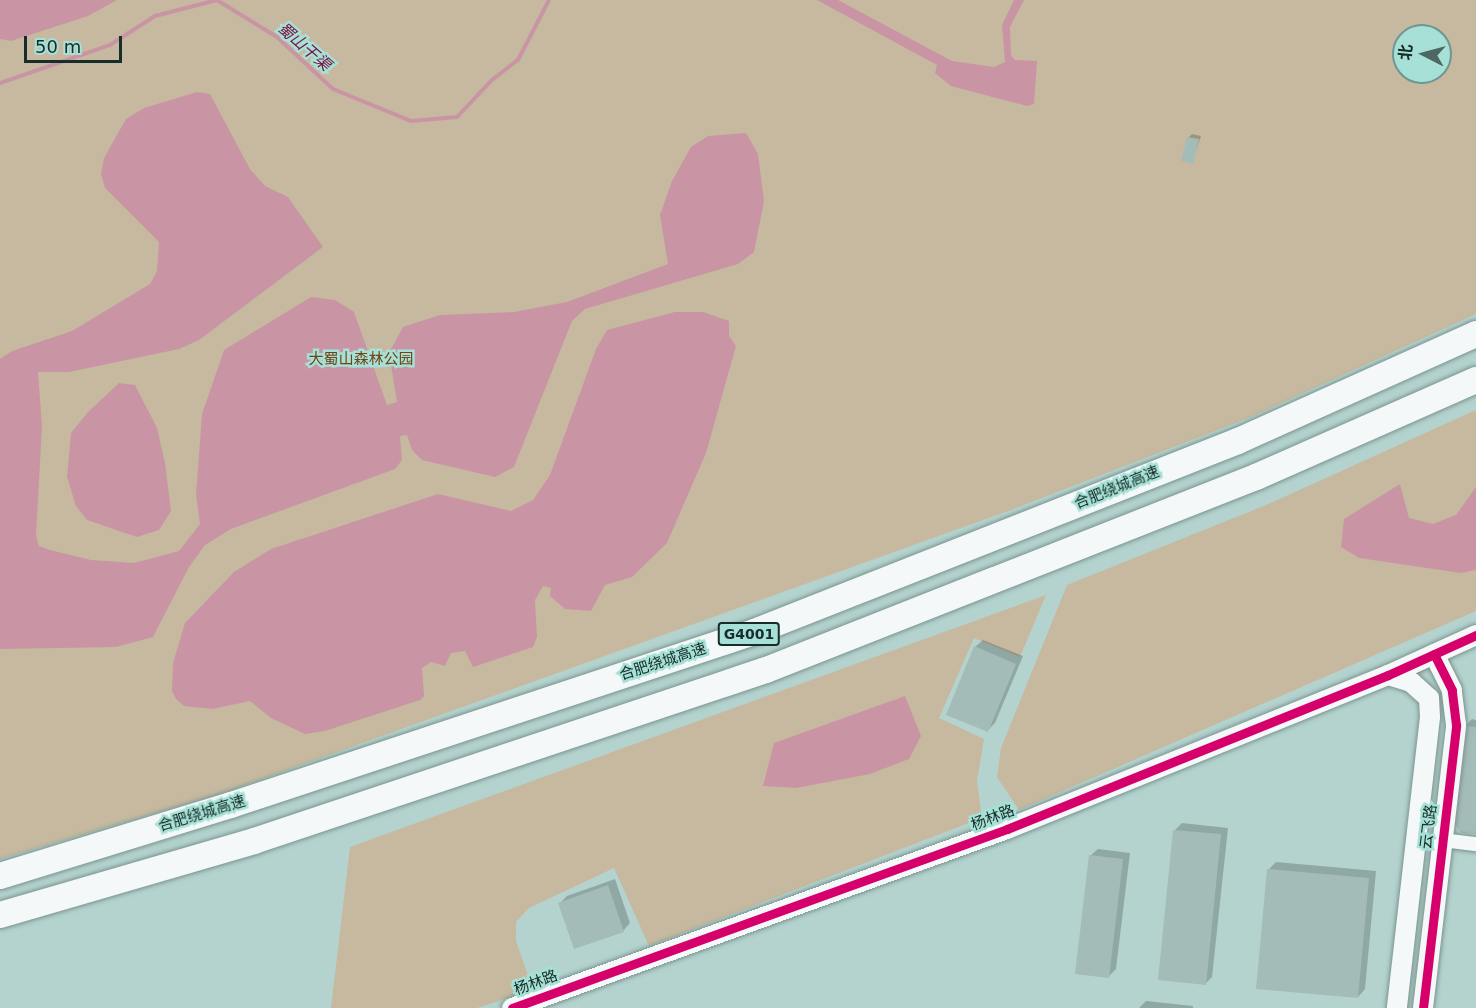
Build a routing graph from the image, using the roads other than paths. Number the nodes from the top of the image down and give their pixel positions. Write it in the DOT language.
graph roads {
  1 [pos="1476,334"];
  2 [pos="1476,380"];
  3 [pos="1476,635"];
  4 [pos="1434,654"];
  5 [pos="1388,675"];
  6 [pos="1442,840"];
  7 [pos="1476,844"];
  8 [pos="0,876"];
  9 [pos="0,915"];
  10 [pos="512,1008"];
  11 [pos="1397,1008"];
  12 [pos="1423,1008"];
  1 -- 8 [label="highway, 合肥绕城高速 / G4001"];
  2 -- 9 [label="highway, G4001"];
  3 -- 4 [label="street, 杨林路"];
  4 -- 5 [label="street, 杨林路"];
  4 -- 6 [label="street, 云飞路"];
  5 -- 10 [label="street, 杨林路"];
  5 -- 11 [label="street, 云飞路"];
  6 -- 7 [label="street"];
  6 -- 12 [label="street, 云飞路"];
}
